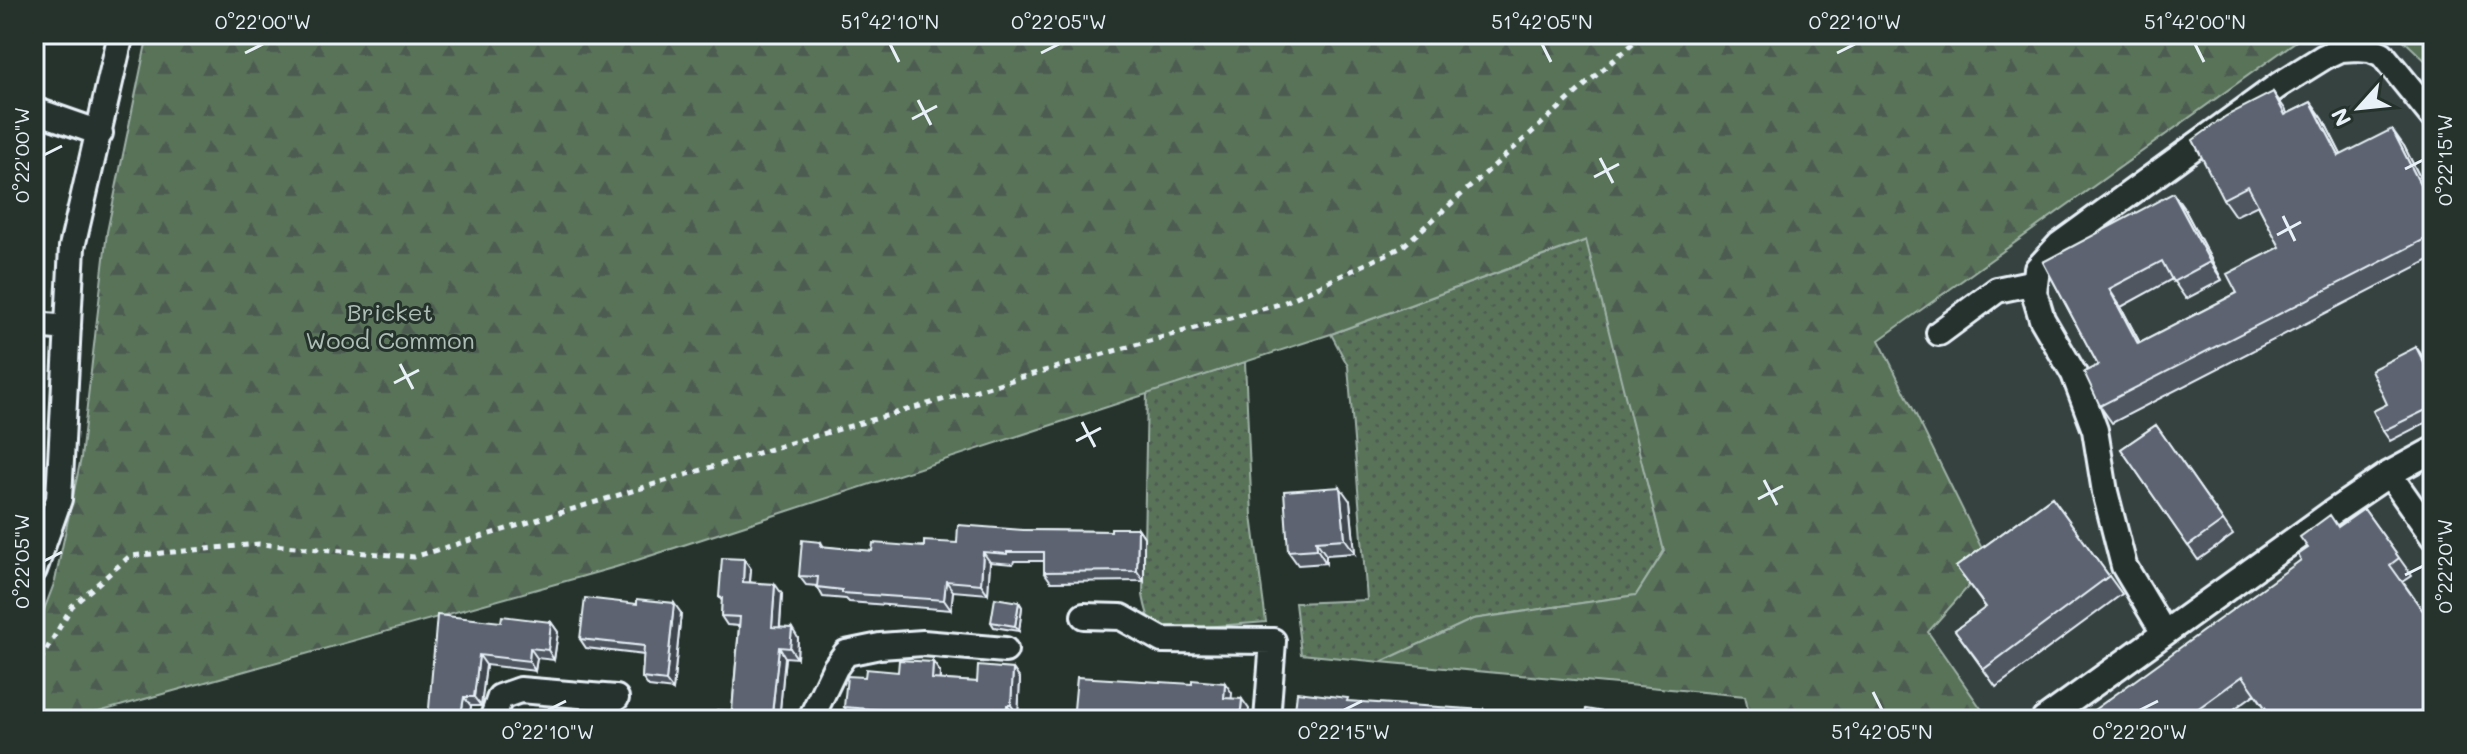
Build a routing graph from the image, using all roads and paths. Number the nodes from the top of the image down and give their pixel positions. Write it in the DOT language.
graph roads {
  1 [pos="121,34"];
  2 [pos="1643,34"];
  3 [pos="2359,41"];
  4 [pos="34,110"];
  5 [pos="2433,117"];
  6 [pos="100,133"];
  7 [pos="2035,282"];
  8 [pos="34,325"];
  9 [pos="68,328"];
  10 [pos="1939,333"];
  11 [pos="2433,450"];
  12 [pos="2389,474"];
  13 [pos="2433,537"];
  14 [pos="34,570"];
  15 [pos="1084,616"];
  16 [pos="2164,633"];
  17 [pos="1005,650"];
  18 [pos="34,671"];
  19 [pos="616,698"];
  20 [pos="492,720"];
  21 [pos="810,720"];
  22 [pos="1267,720"];
  23 [pos="2044,720"];
  1 -- 6 [label="street"];
  2 -- 18 [label="path"];
  3 -- 5 [label="street"];
  3 -- 7 [label="street"];
  4 -- 6 [label="street"];
  6 -- 9 [label="street"];
  7 -- 10 [label="street"];
  7 -- 16 [label="street"];
  8 -- 9 [label="street"];
  9 -- 14 [label="street"];
  11 -- 12 [label="street"];
  12 -- 13 [label="street"];
  12 -- 16 [label="street"];
  15 -- 22 [label="street"];
  16 -- 23 [label="street"];
  17 -- 21 [label="street"];
  19 -- 20 [label="street"];
}
